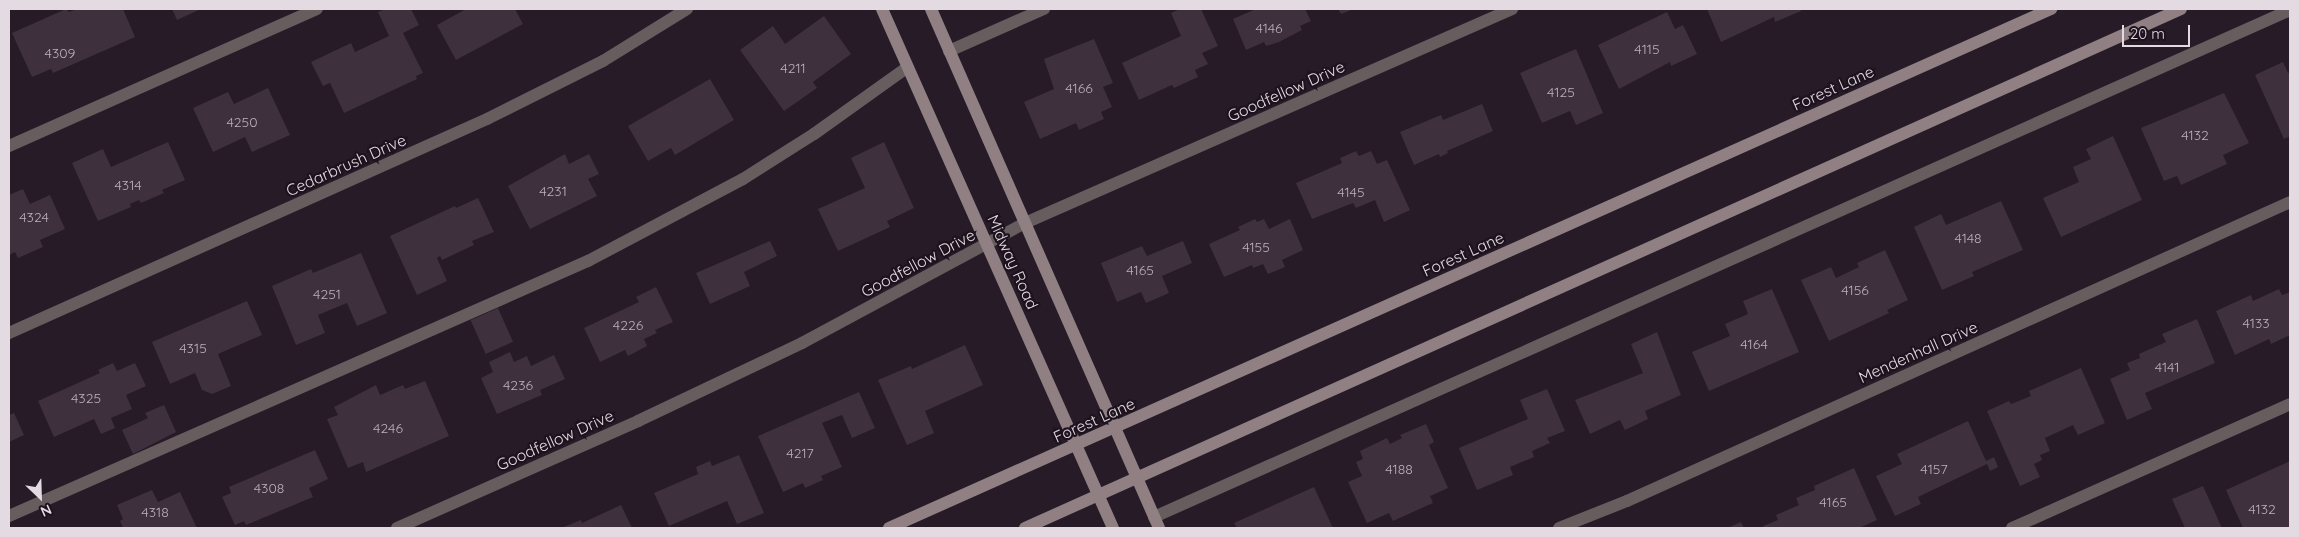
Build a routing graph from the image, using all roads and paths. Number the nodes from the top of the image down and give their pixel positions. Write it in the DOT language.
graph roads {
  1 [pos="317,9"];
  2 [pos="687,9"];
  3 [pos="882,9"];
  4 [pos="931,9"];
  5 [pos="1044,9"];
  6 [pos="1512,9"];
  7 [pos="2051,9"];
  8 [pos="2181,9"];
  9 [pos="2290,10"];
  10 [pos="950,51"];
  11 [pos="908,67"];
  12 [pos="9,146"];
  13 [pos="2290,202"];
  14 [pos="1025,223"];
  15 [pos="987,244"];
  16 [pos="9,333"];
  17 [pos="2290,404"];
  18 [pos="1115,428"];
  19 [pos="1077,445"];
  20 [pos="1136,477"];
  21 [pos="1099,496"];
  22 [pos="9,516"];
  23 [pos="1156,523"];
  24 [pos="397,528"];
  25 [pos="889,528"];
  26 [pos="1025,528"];
  27 [pos="1114,528"];
  28 [pos="1558,528"];
  29 [pos="2012,528"];
  1 -- 12 [label="street"];
  2 -- 16 [label="street, Cedarbrush Drive"];
  3 -- 11 [label="main road, Midway Road"];
  4 -- 10 [label="main road, Midway Road"];
  5 -- 10 [label="street"];
  6 -- 14 [label="street, Goodfellow Drive"];
  7 -- 18 [label="main road, Forest Lane"];
  8 -- 20 [label="main road"];
  9 -- 23 [label="street"];
  10 -- 14 [label="main road, Midway Road"];
  11 -- 15 [label="main road, Midway Road"];
  11 -- 22 [label="street"];
  13 -- 28 [label="street, Mendenhall Drive"];
  14 -- 15 [label="street, Goodfellow Drive"];
  14 -- 18 [label="main road, Midway Road"];
  15 -- 19 [label="main road, Midway Road"];
  15 -- 24 [label="street, Goodfellow Drive"];
  17 -- 29 [label="street"];
  18 -- 19 [label="main road, Forest Lane"];
  18 -- 20 [label="main road, Midway Road"];
  19 -- 21 [label="main road, Midway Road"];
  19 -- 25 [label="main road, Forest Lane"];
  20 -- 21 [label="main road"];
  20 -- 23 [label="main road, Midway Road"];
  21 -- 26 [label="main road"];
  21 -- 27 [label="main road, Midway Road"];
}
